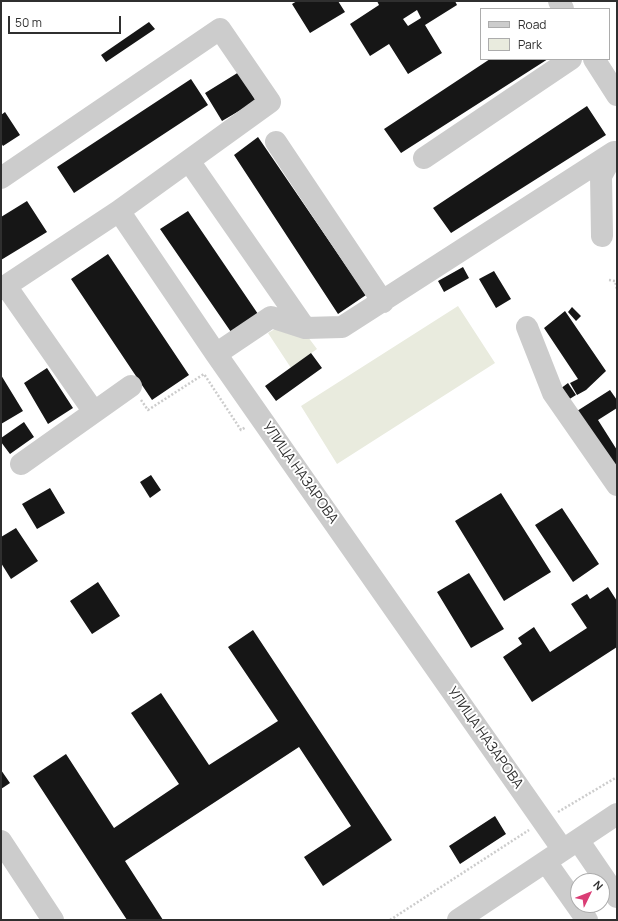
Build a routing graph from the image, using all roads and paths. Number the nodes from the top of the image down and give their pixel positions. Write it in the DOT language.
graph roads {
  1 [pos="570,60"];
  2 [pos="595,60"];
  3 [pos="617,95"];
  4 [pos="276,142"];
  5 [pos="616,152"];
  6 [pos="424,158"];
  7 [pos="189,161"];
  8 [pos="1,178"];
  9 [pos="119,211"];
  10 [pos="602,236"];
  11 [pos="609,280"];
  12 [pos="4,288"];
  13 [pos="617,289"];
  14 [pos="383,302"];
  15 [pos="527,326"];
  16 [pos="306,328"];
  17 [pos="216,354"];
  18 [pos="131,386"];
  19 [pos="94,412"];
  20 [pos="246,427"];
  21 [pos="21,464"];
  22 [pos="617,485"];
  23 [pos="617,777"];
  24 [pos="617,814"];
  25 [pos="543,821"];
  26 [pos="1,841"];
  27 [pos="570,845"];
  28 [pos="546,862"];
  29 [pos="617,897"];
  30 [pos="53,920"];
  31 [pos="390,920"];
  32 [pos="458,920"];
  33 [pos="587,920"];
  1 -- 6 [label="street"];
  2 -- 3 [label="street"];
  4 -- 14 [label="street"];
  5 -- 10 [label="street"];
  5 -- 14 [label="street"];
  7 -- 8 [label="street"];
  7 -- 9 [label="street"];
  7 -- 16 [label="street"];
  9 -- 12 [label="street"];
  9 -- 17 [label="street, УЛИЦА НАЗАРОВА"];
  11 -- 13 [label="path"];
  12 -- 19 [label="street"];
  14 -- 16 [label="street"];
  15 -- 22 [label="street"];
  16 -- 17 [label="street"];
  17 -- 25 [label="street, УЛИЦА НАЗАРОВА"];
  18 -- 19 [label="street"];
  18 -- 20 [label="path"];
  19 -- 21 [label="street"];
  23 -- 25 [label="path"];
  24 -- 27 [label="street"];
  25 -- 27 [label="street, УЛИЦА НАЗАРОВА"];
  25 -- 31 [label="path"];
  26 -- 30 [label="street"];
  27 -- 28 [label="street"];
  27 -- 29 [label="street, УЛИЦА НАЗАРОВА"];
  28 -- 32 [label="street"];
  28 -- 33 [label="street"];
}
